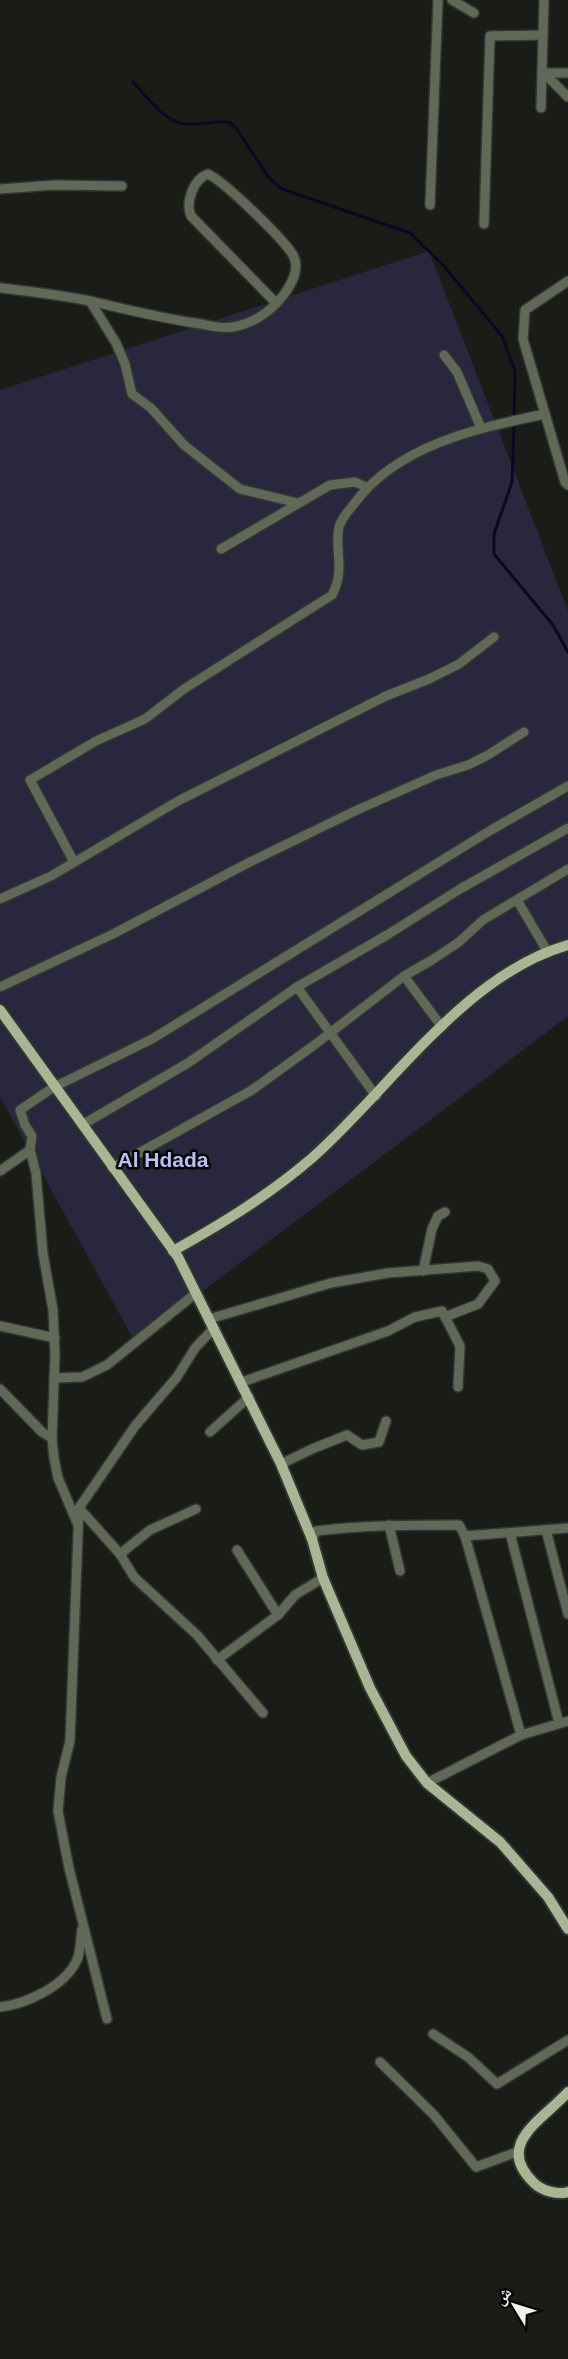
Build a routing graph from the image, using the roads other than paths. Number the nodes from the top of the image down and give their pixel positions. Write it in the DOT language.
graph roads {
  1 [pos="438,0"];
  2 [pos="452,0"];
  3 [pos="544,0"];
  4 [pos="474,13"];
  5 [pos="543,35"];
  6 [pos="543,73"];
  7 [pos="568,73"];
  8 [pos="568,97"];
  9 [pos="541,108"];
  10 [pos="122,186"];
  11 [pos="0,189"];
  12 [pos="430,205"];
  13 [pos="484,224"];
  14 [pos="568,281"];
  15 [pos="0,288"];
  16 [pos="90,301"];
  17 [pos="276,303"];
  18 [pos="444,355"];
  19 [pos="545,414"];
  20 [pos="481,428"];
  21 [pos="568,485"];
  22 [pos="366,487"];
  23 [pos="298,503"];
  24 [pos="221,549"];
  25 [pos="494,637"];
  26 [pos="524,732"];
  27 [pos="568,786"];
  28 [pos="568,828"];
  29 [pos="74,862"];
  30 [pos="568,869"];
  31 [pos="0,899"];
  32 [pos="517,900"];
  33 [pos="568,945"];
  34 [pos="547,951"];
  35 [pos="404,976"];
  36 [pos="0,987"];
  37 [pos="297,987"];
  38 [pos="0,1010"];
  39 [pos="442,1027"];
  40 [pos="329,1034"];
  41 [pos="54,1087"];
  42 [pos="376,1096"];
  43 [pos="81,1125"];
  44 [pos="30,1150"];
  45 [pos="112,1168"];
  46 [pos="0,1171"];
  47 [pos="445,1212"];
  48 [pos="173,1251"];
  49 [pos="423,1271"];
  50 [pos="196,1293"];
  51 [pos="445,1317"];
  52 [pos="212,1324"];
  53 [pos="0,1326"];
  54 [pos="54,1338"];
  55 [pos="54,1378"];
  56 [pos="242,1382"];
  57 [pos="458,1387"];
  58 [pos="0,1389"];
  59 [pos="249,1397"];
  60 [pos="386,1421"];
  61 [pos="210,1432"];
  62 [pos="52,1438"];
  63 [pos="282,1464"];
  64 [pos="79,1508"];
  65 [pos="196,1509"];
  66 [pos="78,1525"];
  67 [pos="389,1525"];
  68 [pos="568,1528"];
  69 [pos="546,1530"];
  70 [pos="510,1533"];
  71 [pos="465,1536"];
  72 [pos="312,1539"];
  73 [pos="237,1550"];
  74 [pos="120,1554"];
  75 [pos="400,1571"];
  76 [pos="323,1578"];
  77 [pos="568,1614"];
  78 [pos="278,1615"];
  79 [pos="217,1660"];
  80 [pos="263,1713"];
  81 [pos="563,1722"];
  82 [pos="521,1735"];
  83 [pos="427,1783"];
  84 [pos="82,1924"];
  85 [pos="568,1929"];
  86 [pos="0,2007"];
  87 [pos="107,2019"];
  88 [pos="433,2034"];
  89 [pos="568,2040"];
  90 [pos="380,2062"];
  91 [pos="568,2092"];
  92 [pos="517,2152"];
  93 [pos="568,2192"];
  1 -- 12 [label="street"];
  2 -- 4 [label="street"];
  3 -- 5 [label="street"];
  5 -- 6 [label="street"];
  5 -- 13 [label="street"];
  6 -- 7 [label="street"];
  6 -- 8 [label="street"];
  6 -- 9 [label="street"];
  10 -- 11 [label="street"];
  14 -- 19 [label="street"];
  15 -- 16 [label="street"];
  16 -- 17 [label="street"];
  16 -- 23 [label="street"];
  17 -- 17 [label="street"];
  18 -- 20 [label="street"];
  19 -- 20 [label="street"];
  19 -- 21 [label="street"];
  20 -- 22 [label="street"];
  22 -- 23 [label="street"];
  22 -- 29 [label="street"];
  23 -- 24 [label="street"];
  25 -- 29 [label="street"];
  26 -- 36 [label="street"];
  27 -- 41 [label="street"];
  28 -- 37 [label="street"];
  29 -- 31 [label="street"];
  30 -- 32 [label="street"];
  32 -- 34 [label="street"];
  32 -- 35 [label="street"];
  33 -- 34 [label="main road"];
  34 -- 39 [label="main road"];
  35 -- 39 [label="street"];
  35 -- 40 [label="street"];
  37 -- 40 [label="street"];
  37 -- 43 [label="street"];
  38 -- 41 [label="main road"];
  39 -- 42 [label="main road"];
  40 -- 42 [label="street"];
  40 -- 45 [label="street"];
  41 -- 43 [label="main road"];
  41 -- 44 [label="street"];
  42 -- 48 [label="main road"];
  43 -- 45 [label="main road"];
  44 -- 46 [label="street"];
  44 -- 54 [label="street"];
  45 -- 48 [label="main road"];
  47 -- 49 [label="street"];
  48 -- 50 [label="main road"];
  49 -- 51 [label="street"];
  49 -- 52 [label="street"];
  50 -- 52 [label="main road"];
  50 -- 55 [label="street"];
  51 -- 56 [label="street"];
  51 -- 57 [label="street"];
  52 -- 56 [label="main road"];
  52 -- 64 [label="street"];
  53 -- 54 [label="street"];
  54 -- 55 [label="street"];
  55 -- 62 [label="street"];
  56 -- 59 [label="main road"];
  58 -- 62 [label="street"];
  59 -- 61 [label="street"];
  59 -- 63 [label="main road"];
  60 -- 63 [label="street"];
  62 -- 66 [label="street"];
  63 -- 72 [label="main road"];
  64 -- 66 [label="street"];
  64 -- 74 [label="street"];
  65 -- 74 [label="street"];
  66 -- 84 [label="street"];
  67 -- 71 [label="street"];
  67 -- 72 [label="street"];
  67 -- 75 [label="street"];
  68 -- 69 [label="street"];
  69 -- 70 [label="street"];
  69 -- 77 [label="street"];
  70 -- 71 [label="street"];
  70 -- 81 [label="street"];
  71 -- 82 [label="street"];
  72 -- 76 [label="main road"];
  73 -- 78 [label="street"];
  74 -- 79 [label="street"];
  76 -- 78 [label="street"];
  76 -- 83 [label="main road"];
  78 -- 79 [label="street"];
  79 -- 80 [label="street"];
  81 -- 82 [label="street"];
  82 -- 83 [label="street"];
  83 -- 85 [label="main road"];
  84 -- 86 [label="street"];
  84 -- 87 [label="street"];
  88 -- 89 [label="street"];
  90 -- 92 [label="street"];
  91 -- 92 [label="main road"];
  92 -- 93 [label="main road"];
}
